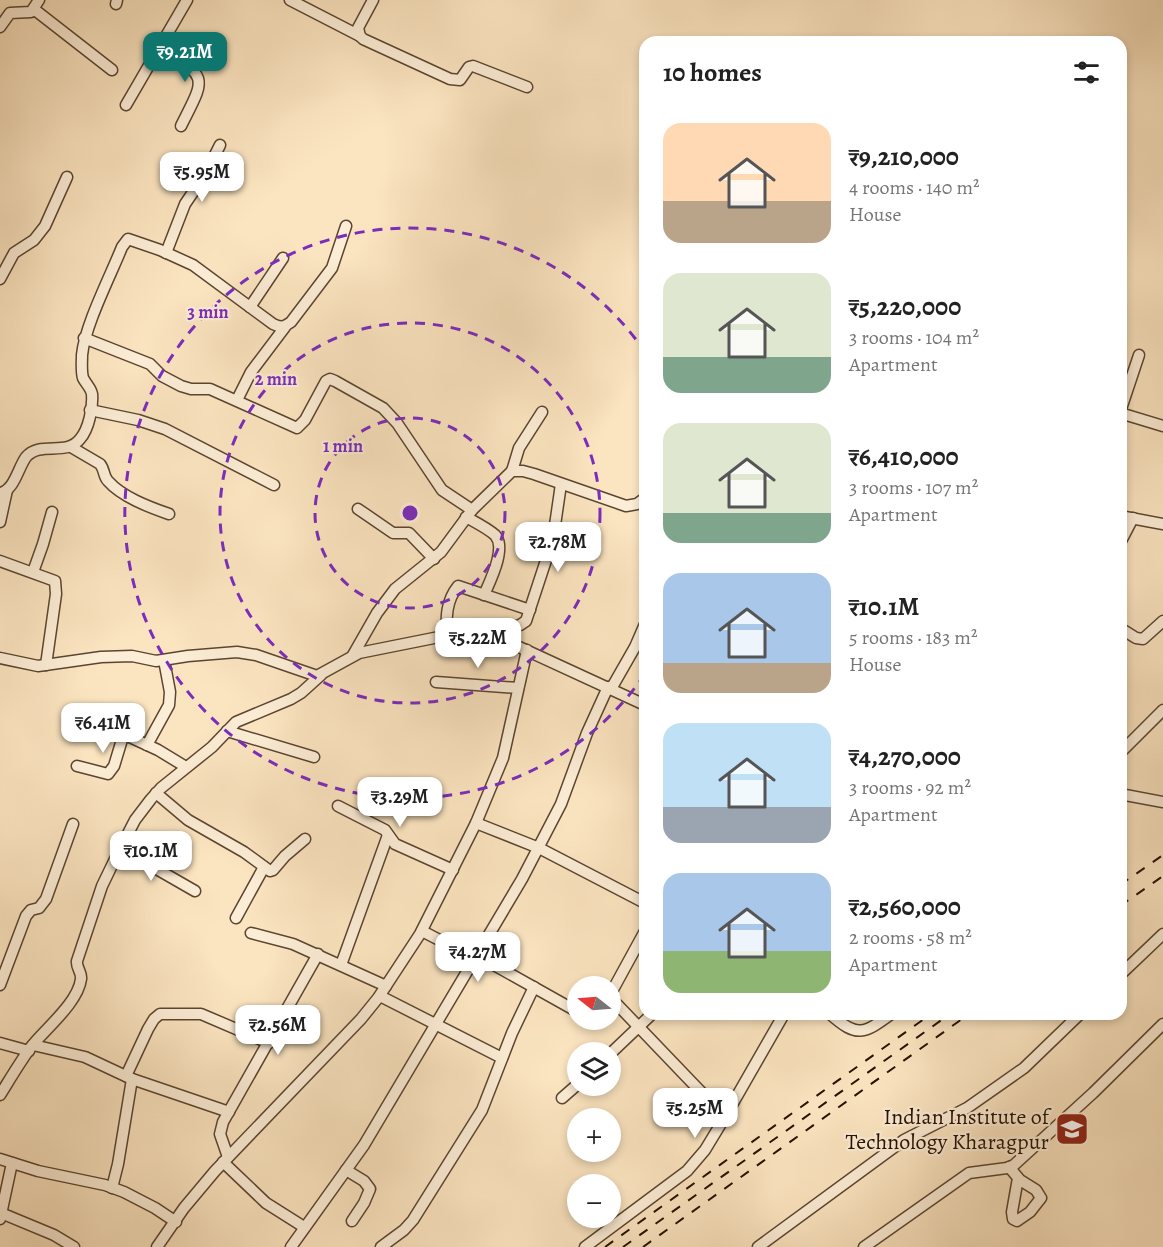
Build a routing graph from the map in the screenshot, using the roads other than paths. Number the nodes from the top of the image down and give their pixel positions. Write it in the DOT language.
graph roads {
  1 [pos="187,0"];
  2 [pos="290,0"];
  3 [pos="373,0"];
  4 [pos="37,5"];
  5 [pos="0,27"];
  6 [pos="360,36"];
  7 [pos="161,46"];
  8 [pos="112,70"];
  9 [pos="527,87"];
  10 [pos="126,105"];
  11 [pos="181,126"];
  12 [pos="220,145"];
  13 [pos="67,177"];
  14 [pos="346,226"];
  15 [pos="166,253"];
  16 [pos="283,258"];
  17 [pos="0,279"];
  18 [pos="250,307"];
  19 [pos="285,327"];
  20 [pos="84,338"];
  21 [pos="1139,355"];
  22 [pos="1127,391"];
  23 [pos="237,400"];
  24 [pos="90,410"];
  25 [pos="542,412"];
  26 [pos="1127,414"];
  27 [pos="1163,426"];
  28 [pos="71,447"];
  29 [pos="512,471"];
  30 [pos="561,483"];
  31 [pos="274,485"];
  32 [pos="4,492"];
  33 [pos="639,502"];
  34 [pos="358,509"];
  35 [pos="52,513"];
  36 [pos="168,514"];
  37 [pos="469,514"];
  38 [pos="1127,517"];
  39 [pos="1133,518"];
  40 [pos="0,522"];
  41 [pos="1163,524"];
  42 [pos="1127,530"];
  43 [pos="434,559"];
  44 [pos="0,561"];
  45 [pos="33,572"];
  46 [pos="484,595"];
  47 [pos="530,610"];
  48 [pos="1163,621"];
  49 [pos="1127,632"];
  50 [pos="447,636"];
  51 [pos="502,640"];
  52 [pos="639,645"];
  53 [pos="526,650"];
  54 [pos="353,655"];
  55 [pos="0,658"];
  56 [pos="164,660"];
  57 [pos="46,665"];
  58 [pos="321,675"];
  59 [pos="436,682"];
  60 [pos="518,688"];
  61 [pos="610,688"];
  62 [pos="639,702"];
  63 [pos="1163,710"];
  64 [pos="91,719"];
  65 [pos="227,731"];
  66 [pos="124,733"];
  67 [pos="147,745"];
  68 [pos="1127,746"];
  69 [pos="314,757"];
  70 [pos="77,766"];
  71 [pos="186,767"];
  72 [pos="156,793"];
  73 [pos="1127,795"];
  74 [pos="1163,802"];
  75 [pos="338,806"];
  76 [pos="476,822"];
  77 [pos="73,824"];
  78 [pos="388,835"];
  79 [pos="305,839"];
  80 [pos="120,848"];
  81 [pos="539,848"];
  82 [pos="264,867"];
  83 [pos="453,870"];
  84 [pos="195,891"];
  85 [pos="639,900"];
  86 [pos="236,918"];
  87 [pos="423,931"];
  88 [pos="251,933"];
  89 [pos="1163,934"];
  90 [pos="639,942"];
  91 [pos="318,954"];
  92 [pos="477,958"];
  93 [pos="341,965"];
  94 [pos="1127,968"];
  95 [pos="621,976"];
  96 [pos="0,985"];
  97 [pos="534,987"];
  98 [pos="383,991"];
  99 [pos="567,1006"];
  100 [pos="621,1007"];
  101 [pos="646,1020"];
  102 [pos="781,1020"];
  103 [pos="837,1020"];
  104 [pos="883,1020"];
  105 [pos="1074,1020"];
  106 [pos="1163,1024"];
  107 [pos="437,1025"];
  108 [pos="640,1027"];
  109 [pos="0,1043"];
  110 [pos="269,1043"];
  111 [pos="621,1044"];
  112 [pos="31,1048"];
  113 [pos="502,1058"];
  114 [pos="129,1077"];
  115 [pos="567,1094"];
  116 [pos="0,1095"];
  117 [pos="562,1098"];
  118 [pos="229,1112"];
  119 [pos="725,1117"];
  120 [pos="0,1159"];
  121 [pos="226,1159"];
  122 [pos="12,1163"];
  123 [pos="1009,1167"];
  124 [pos="346,1170"];
  125 [pos="1018,1178"];
  126 [pos="112,1188"];
  127 [pos="1,1216"];
  128 [pos="352,1221"];
  129 [pos="176,1222"];
  130 [pos="304,1227"];
  131 [pos="74,1247"];
  132 [pos="157,1247"];
  133 [pos="291,1247"];
  134 [pos="381,1247"];
  135 [pos="585,1247"];
  136 [pos="758,1247"];
  137 [pos="864,1247"];
  1 -- 7 [label="street"];
  2 -- 6 [label="street"];
  3 -- 6 [label="street"];
  4 -- 5 [label="street"];
  4 -- 8 [label="street"];
  6 -- 9 [label="street"];
  7 -- 10 [label="street"];
  7 -- 11 [label="street"];
  12 -- 15 [label="street"];
  13 -- 17 [label="street"];
  14 -- 19 [label="street"];
  15 -- 18 [label="street"];
  15 -- 20 [label="street"];
  16 -- 18 [label="street"];
  18 -- 19 [label="street"];
  19 -- 23 [label="street"];
  20 -- 23 [label="street"];
  20 -- 24 [label="street"];
  21 -- 22 [label="street"];
  23 -- 37 [label="street"];
  24 -- 28 [label="street"];
  24 -- 31 [label="street"];
  25 -- 29 [label="street"];
  26 -- 27 [label="street"];
  28 -- 32 [label="street"];
  28 -- 36 [label="street"];
  29 -- 30 [label="street"];
  29 -- 37 [label="street"];
  30 -- 33 [label="street"];
  30 -- 47 [label="street"];
  32 -- 40 [label="street"];
  34 -- 43 [label="street"];
  35 -- 45 [label="street"];
  37 -- 43 [label="street"];
  37 -- 46 [label="street"];
  38 -- 39 [label="street"];
  39 -- 41 [label="street"];
  39 -- 42 [label="street"];
  43 -- 54 [label="street"];
  44 -- 45 [label="street"];
  45 -- 57 [label="street"];
  46 -- 47 [label="street"];
  46 -- 50 [label="street"];
  47 -- 51 [label="street"];
  48 -- 49 [label="street"];
  50 -- 51 [label="street"];
  50 -- 54 [label="street"];
  51 -- 53 [label="street"];
  52 -- 61 [label="street"];
  53 -- 60 [label="street"];
  53 -- 61 [label="street"];
  54 -- 58 [label="street"];
  55 -- 57 [label="street"];
  56 -- 57 [label="street"];
  56 -- 58 [label="street"];
  56 -- 67 [label="street"];
  58 -- 65 [label="street"];
  59 -- 60 [label="street"];
  60 -- 76 [label="street"];
  61 -- 62 [label="street"];
  61 -- 81 [label="street"];
  63 -- 68 [label="street"];
  64 -- 66 [label="street"];
  65 -- 69 [label="street"];
  65 -- 71 [label="street"];
  66 -- 67 [label="street"];
  66 -- 70 [label="street"];
  67 -- 71 [label="street"];
  71 -- 72 [label="street"];
  72 -- 80 [label="street"];
  72 -- 82 [label="street"];
  73 -- 74 [label="street"];
  75 -- 78 [label="street"];
  76 -- 81 [label="street"];
  76 -- 83 [label="street"];
  77 -- 96 [label="street"];
  78 -- 83 [label="street"];
  78 -- 93 [label="street"];
  79 -- 82 [label="street"];
  80 -- 84 [label="street"];
  80 -- 112 [label="street"];
  81 -- 85 [label="street"];
  81 -- 92 [label="street"];
  82 -- 86 [label="street"];
  83 -- 87 [label="street"];
  87 -- 92 [label="street"];
  87 -- 98 [label="street"];
  88 -- 91 [label="street"];
  89 -- 94 [label="street"];
  90 -- 95 [label="street"];
  91 -- 93 [label="street"];
  91 -- 110 [label="street"];
  92 -- 97 [label="street"];
  92 -- 107 [label="street"];
  93 -- 98 [label="street"];
  97 -- 99 [label="street"];
  97 -- 113 [label="street"];
  98 -- 107 [label="street"];
  98 -- 121 [label="street"];
  100 -- 108 [label="street"];
  101 -- 108 [label="street"];
  102 -- 119 [label="street"];
  103 -- 104 [label="street"];
  105 -- 136 [label="street"];
  106 -- 123 [label="street"];
  107 -- 113 [label="street"];
  107 -- 124 [label="street"];
  108 -- 111 [label="street"];
  108 -- 119 [label="street"];
  109 -- 112 [label="street"];
  110 -- 114 [label="street"];
  110 -- 118 [label="street"];
  112 -- 114 [label="street"];
  112 -- 116 [label="street"];
  113 -- 134 [label="street"];
  114 -- 118 [label="street"];
  114 -- 126 [label="street"];
  115 -- 117 [label="street"];
  118 -- 121 [label="street"];
  119 -- 135 [label="street"];
  120 -- 122 [label="street"];
  121 -- 129 [label="street"];
  121 -- 130 [label="street"];
  122 -- 126 [label="street"];
  122 -- 127 [label="street"];
  123 -- 125 [label="street"];
  123 -- 137 [label="street"];
  124 -- 128 [label="street"];
  124 -- 130 [label="street"];
  126 -- 129 [label="street"];
  127 -- 131 [label="street"];
  129 -- 132 [label="street"];
  130 -- 133 [label="street"];
}
